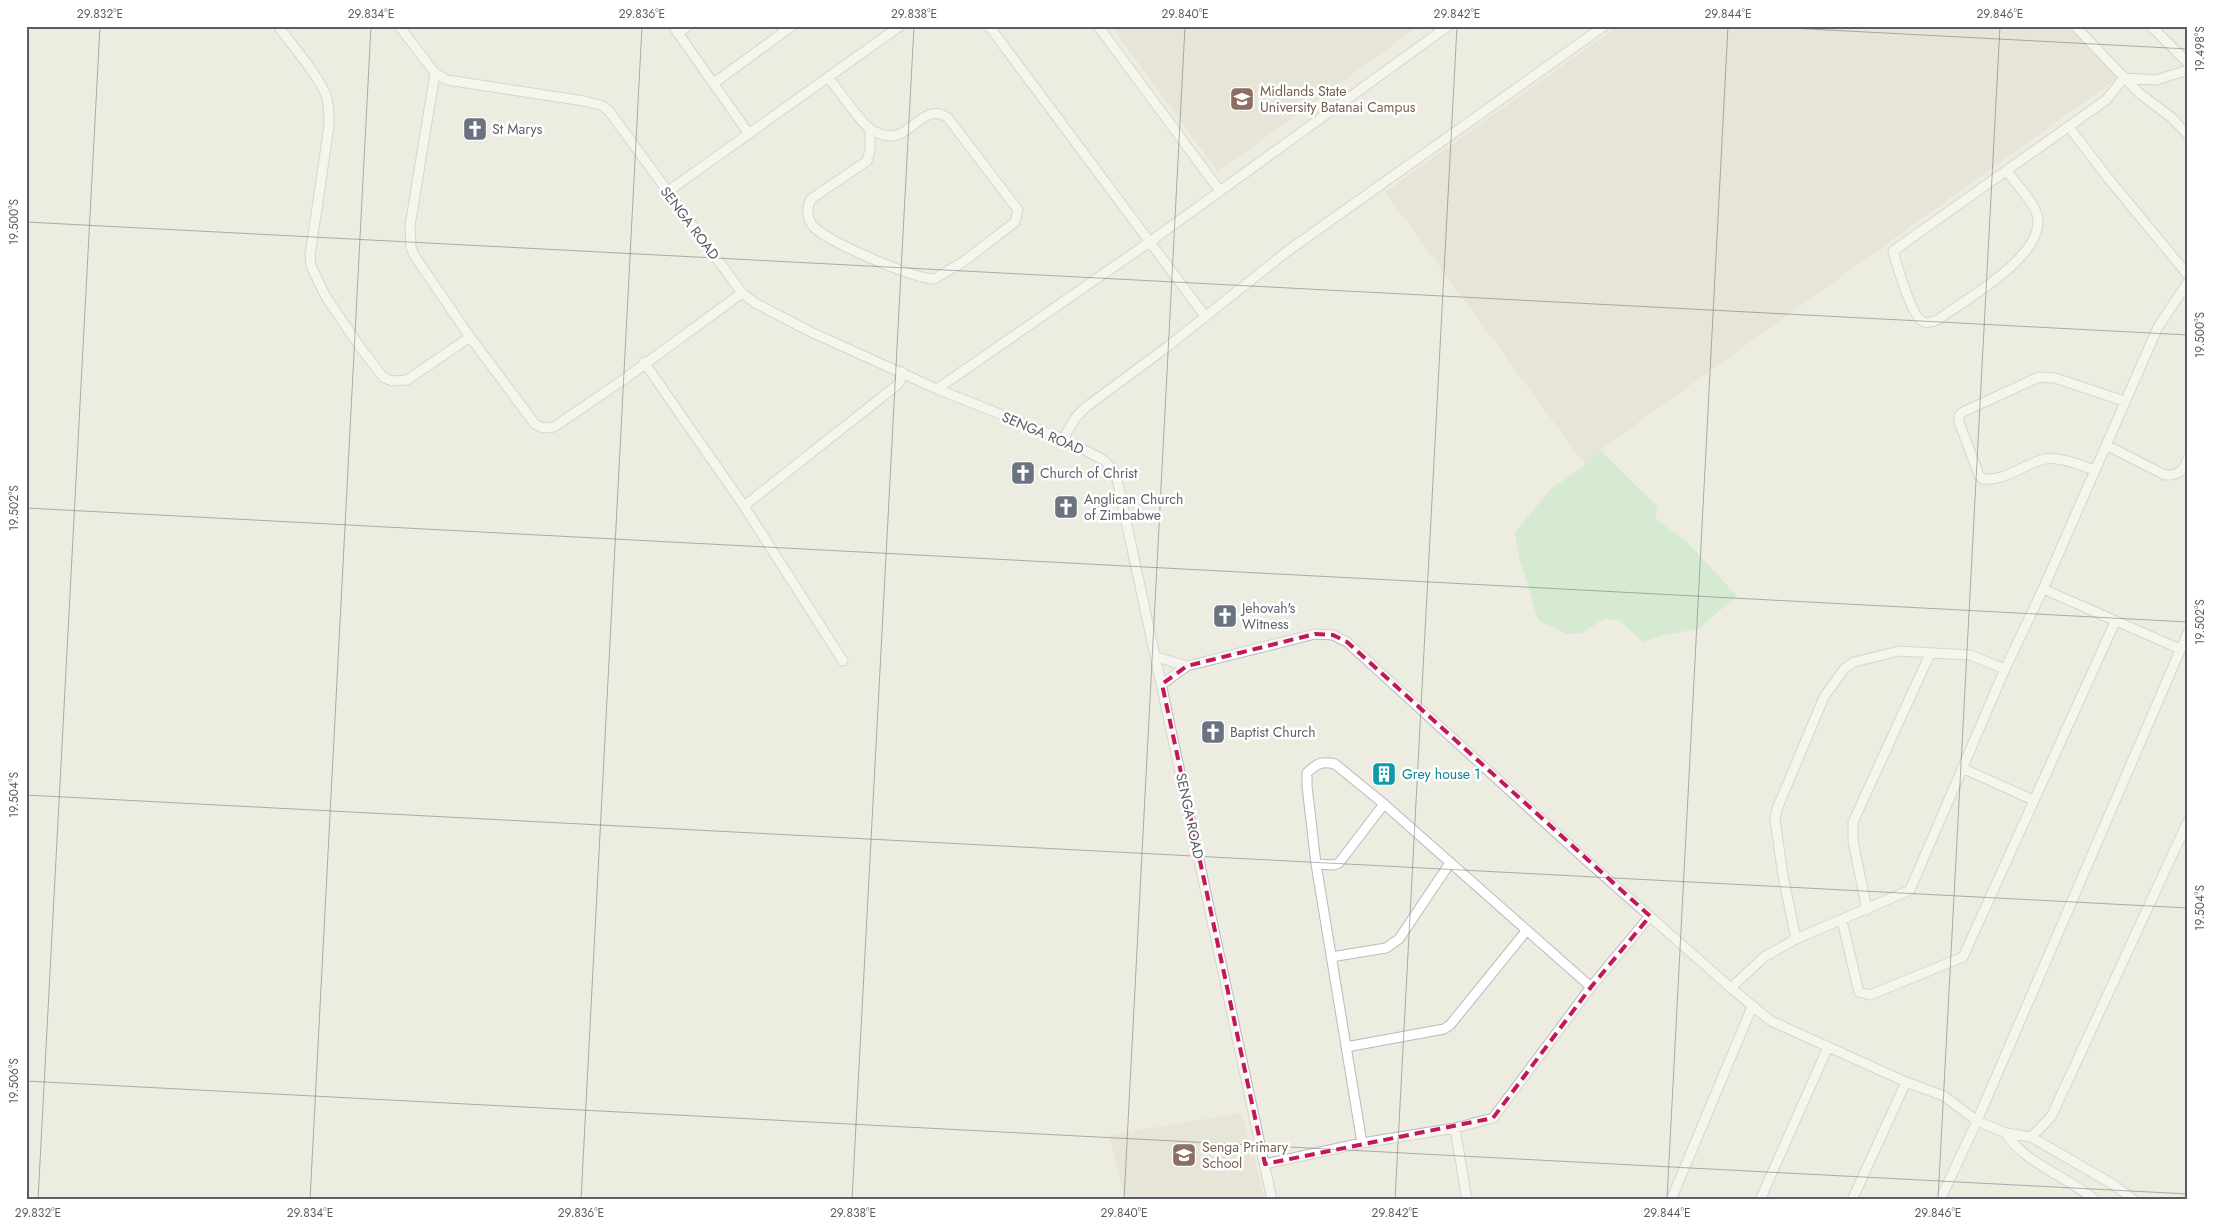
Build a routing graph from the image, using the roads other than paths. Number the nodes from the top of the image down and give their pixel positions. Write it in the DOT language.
graph roads {
  1 [pos="278,26"];
  2 [pos="400,26"];
  3 [pos="688,26"];
  4 [pos="792,26"];
  5 [pos="900,26"];
  6 [pos="989,26"];
  7 [pos="1098,26"];
  8 [pos="1448,26"];
  9 [pos="1604,26"];
  10 [pos="2074,26"];
  11 [pos="2151,26"];
  12 [pos="676,30"];
  13 [pos="2188,63"];
  14 [pos="2188,70"];
  15 [pos="434,73"];
  16 [pos="829,78"];
  17 [pos="2124,78"];
  18 [pos="714,84"];
  19 [pos="2069,127"];
  20 [pos="870,130"];
  21 [pos="749,134"];
  22 [pos="2188,135"];
  23 [pos="2007,171"];
  24 [pos="667,192"];
  25 [pos="1220,192"];
  26 [pos="1150,242"];
  27 [pos="2188,275"];
  28 [pos="2188,282"];
  29 [pos="742,293"];
  30 [pos="1205,316"];
  31 [pos="470,337"];
  32 [pos="644,362"];
  33 [pos="902,372"];
  34 [pos="937,389"];
  35 [pos="2124,401"];
  36 [pos="1063,439"];
  37 [pos="2106,444"];
  38 [pos="2188,459"];
  39 [pos="2095,470"];
  40 [pos="744,506"];
  41 [pos="2043,589"];
  42 [pos="2115,622"];
  43 [pos="2188,632"];
  44 [pos="2180,649"];
  45 [pos="1930,654"];
  46 [pos="1156,657"];
  47 [pos="843,661"];
  48 [pos="1187,666"];
  49 [pos="2006,669"];
  50 [pos="1162,684"];
  51 [pos="1962,768"];
  52 [pos="2033,800"];
  53 [pos="1384,804"];
  54 [pos="2188,821"];
  55 [pos="1450,863"];
  56 [pos="1316,864"];
  57 [pos="1867,910"];
  58 [pos="1650,916"];
  59 [pos="1842,920"];
  60 [pos="1527,930"];
  61 [pos="1796,939"];
  62 [pos="1331,957"];
  63 [pos="1591,987"];
  64 [pos="1730,988"];
  65 [pos="1752,1007"];
  66 [pos="1346,1047"];
  67 [pos="1828,1047"];
  68 [pos="1906,1082"];
  69 [pos="1977,1121"];
  70 [pos="1455,1128"];
  71 [pos="2006,1133"];
  72 [pos="2031,1137"];
  73 [pos="1362,1143"];
  74 [pos="1265,1164"];
  75 [pos="1272,1200"];
  76 [pos="1467,1200"];
  77 [pos="1671,1200"];
  78 [pos="1760,1200"];
  79 [pos="1852,1200"];
  80 [pos="1940,1200"];
  81 [pos="2095,1200"];
  82 [pos="2134,1200"];
  1 -- 31 [label="street"];
  2 -- 15 [label="street"];
  3 -- 12 [label="street"];
  4 -- 18 [label="street"];
  5 -- 16 [label="street"];
  6 -- 26 [label="street"];
  7 -- 25 [label="street"];
  8 -- 25 [label="street"];
  9 -- 30 [label="street"];
  10 -- 17 [label="street"];
  11 -- 13 [label="street"];
  12 -- 18 [label="street"];
  14 -- 17 [label="street"];
  15 -- 24 [label="street, SENGA ROAD"];
  15 -- 31 [label="street"];
  16 -- 20 [label="street"];
  16 -- 21 [label="street"];
  17 -- 19 [label="street"];
  17 -- 22 [label="street"];
  18 -- 21 [label="street"];
  19 -- 23 [label="street"];
  19 -- 27 [label="street"];
  20 -- 20 [label="street"];
  21 -- 24 [label="street"];
  23 -- 23 [label="street"];
  24 -- 29 [label="street, SENGA ROAD"];
  25 -- 26 [label="street"];
  26 -- 30 [label="street"];
  26 -- 34 [label="street"];
  28 -- 35 [label="street"];
  29 -- 32 [label="street"];
  29 -- 33 [label="street, SENGA ROAD"];
  30 -- 36 [label="street"];
  31 -- 32 [label="street"];
  32 -- 40 [label="street"];
  33 -- 34 [label="street, SENGA ROAD"];
  33 -- 40 [label="street"];
  34 -- 36 [label="street, SENGA ROAD"];
  35 -- 37 [label="street"];
  35 -- 39 [label="street"];
  36 -- 46 [label="street, SENGA ROAD"];
  37 -- 38 [label="street"];
  37 -- 39 [label="street"];
  39 -- 41 [label="street"];
  40 -- 47 [label="street"];
  41 -- 42 [label="street"];
  41 -- 49 [label="street"];
  42 -- 44 [label="street"];
  42 -- 52 [label="street"];
  43 -- 44 [label="street"];
  44 -- 69 [label="street"];
  45 -- 49 [label="street"];
  45 -- 57 [label="street"];
  45 -- 61 [label="street"];
  46 -- 48 [label="street"];
  46 -- 50 [label="street, SENGA ROAD"];
  48 -- 50 [label="street"];
  48 -- 58 [label="street"];
  49 -- 51 [label="street"];
  50 -- 74 [label="street, SENGA ROAD"];
  51 -- 52 [label="street"];
  51 -- 57 [label="street"];
  52 -- 59 [label="street"];
  53 -- 55 [label="street"];
  53 -- 56 [label="street"];
  53 -- 56 [label="street"];
  54 -- 72 [label="street"];
  55 -- 60 [label="street"];
  55 -- 62 [label="street"];
  56 -- 62 [label="street"];
  57 -- 59 [label="street"];
  58 -- 63 [label="street"];
  58 -- 64 [label="street"];
  59 -- 61 [label="street"];
  60 -- 63 [label="street"];
  60 -- 66 [label="street"];
  61 -- 64 [label="street"];
  62 -- 66 [label="street"];
  63 -- 70 [label="street"];
  64 -- 65 [label="street"];
  65 -- 67 [label="street"];
  65 -- 77 [label="street"];
  66 -- 73 [label="street"];
  67 -- 68 [label="street"];
  67 -- 78 [label="street"];
  68 -- 69 [label="street"];
  68 -- 79 [label="street"];
  69 -- 71 [label="street"];
  69 -- 80 [label="street"];
  70 -- 73 [label="street"];
  70 -- 76 [label="street"];
  71 -- 72 [label="street"];
  71 -- 81 [label="street"];
  72 -- 82 [label="street"];
  73 -- 74 [label="street"];
  74 -- 75 [label="street, SENGA ROAD"];
}
